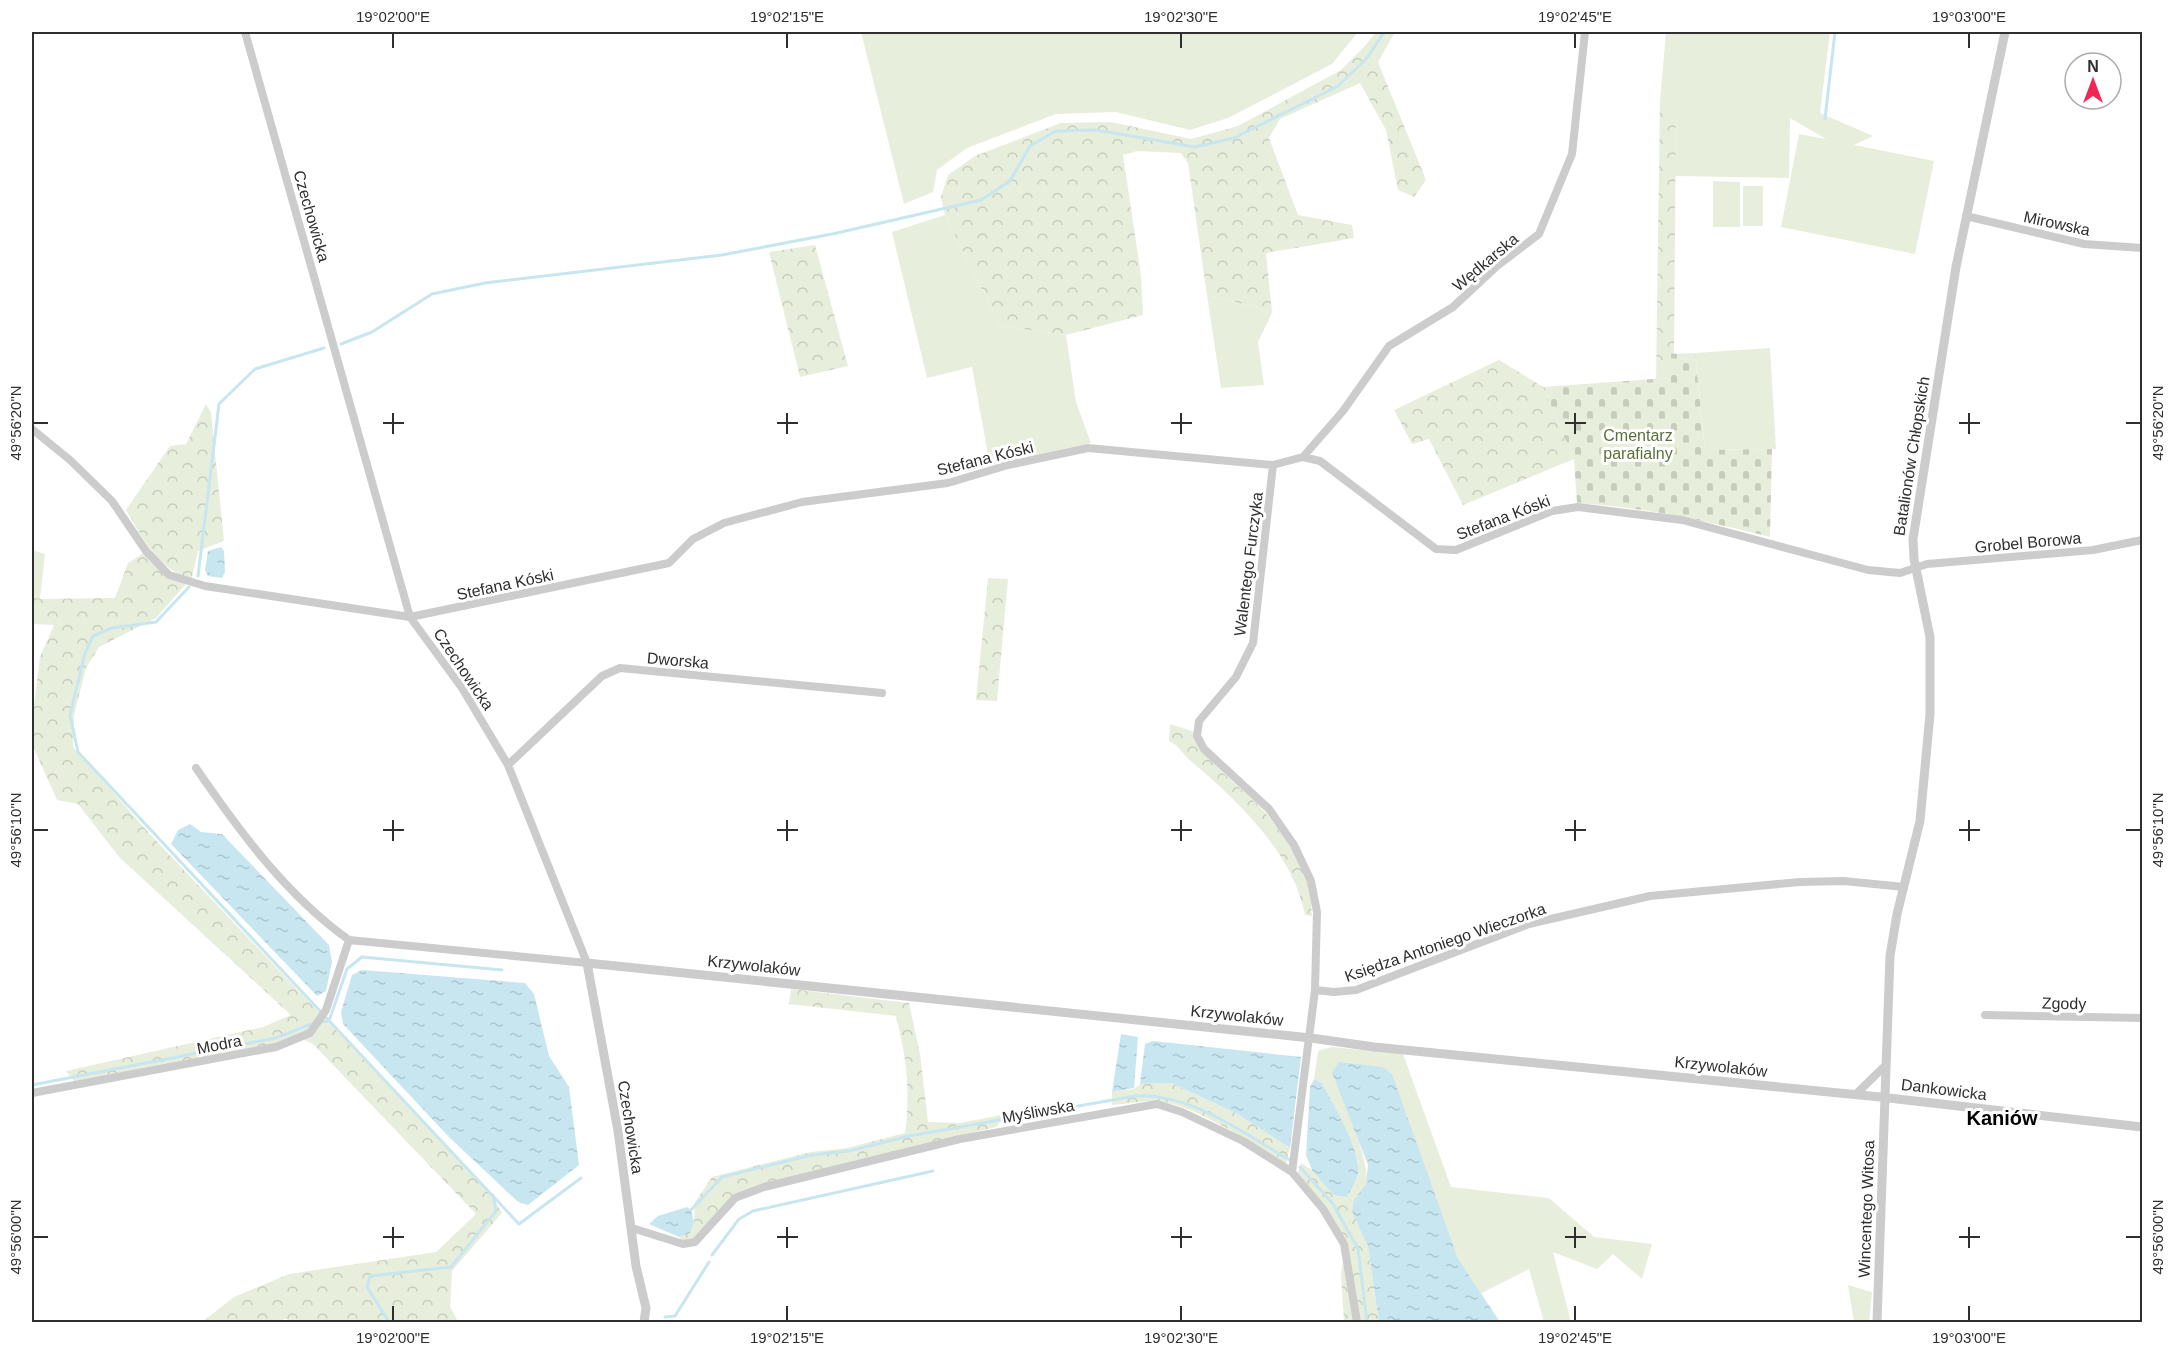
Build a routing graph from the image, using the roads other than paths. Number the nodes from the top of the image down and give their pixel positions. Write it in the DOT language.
graph roads {
  1 [pos="245,32"];
  2 [pos="1585,32"];
  3 [pos="2005,32"];
  4 [pos="1966,216"];
  5 [pos="2142,248"];
  6 [pos="32,429"];
  7 [pos="1303,457"];
  8 [pos="1273,465"];
  9 [pos="2142,540"];
  10 [pos="1916,568"];
  11 [pos="410,617"];
  12 [pos="882,693"];
  13 [pos="508,765"];
  14 [pos="196,768"];
  15 [pos="1904,887"];
  16 [pos="349,940"];
  17 [pos="587,963"];
  18 [pos="1315,990"];
  19 [pos="1985,1015"];
  20 [pos="2142,1018"];
  21 [pos="1311,1038"];
  22 [pos="1886,1065"];
  23 [pos="32,1093"];
  24 [pos="1856,1094"];
  25 [pos="1885,1097"];
  26 [pos="2142,1127"];
  27 [pos="1292,1172"];
  28 [pos="632,1228"];
  29 [pos="644,1323"];
  30 [pos="1357,1323"];
  31 [pos="1877,1323"];
  1 -- 11 [label="street, Czechowicka"];
  2 -- 7 [label="street, Wędkarska"];
  3 -- 4 [label="street, Batalionów Chłopskich"];
  4 -- 5 [label="street, Mirowska"];
  4 -- 10 [label="street, Batalionów Chłopskich"];
  6 -- 11 [label="street, Stefana Kóski"];
  7 -- 8 [label="street, Stefana Kóski"];
  7 -- 10 [label="street, Stefana Kóski"];
  8 -- 11 [label="street, Stefana Kóski"];
  8 -- 18 [label="street, Walentego Furczyka"];
  9 -- 10 [label="street, Grobel Borowa"];
  10 -- 15 [label="street, Batalionów Chłopskich"];
  11 -- 13 [label="street, Czechowicka"];
  12 -- 13 [label="street, Dworska"];
  13 -- 17 [label="street, Czechowicka"];
  14 -- 16 [label="street"];
  15 -- 18 [label="street, Księdza Antoniego Wieczorka"];
  15 -- 22 [label="street, Batalionów Chłopskich"];
  16 -- 17 [label="street"];
  16 -- 23 [label="street, Modra"];
  17 -- 21 [label="street, Krzywolaków"];
  17 -- 28 [label="street, Czechowicka"];
  18 -- 21 [label="street, Walentego Furczyka"];
  19 -- 20 [label="street, Zgody"];
  21 -- 24 [label="street, Krzywolaków"];
  21 -- 27 [label="street, Walentego Furczyka"];
  22 -- 24 [label="street"];
  22 -- 25 [label="street, Batalionów Chłopskich"];
  24 -- 25 [label="street, Krzywolaków"];
  25 -- 26 [label="street, Dankowicka"];
  25 -- 31 [label="street, Wincentego Witosa"];
  27 -- 28 [label="street, Myśliwska"];
  27 -- 30 [label="street, Myśliwska"];
  28 -- 29 [label="street, Czechowicka"];
}
